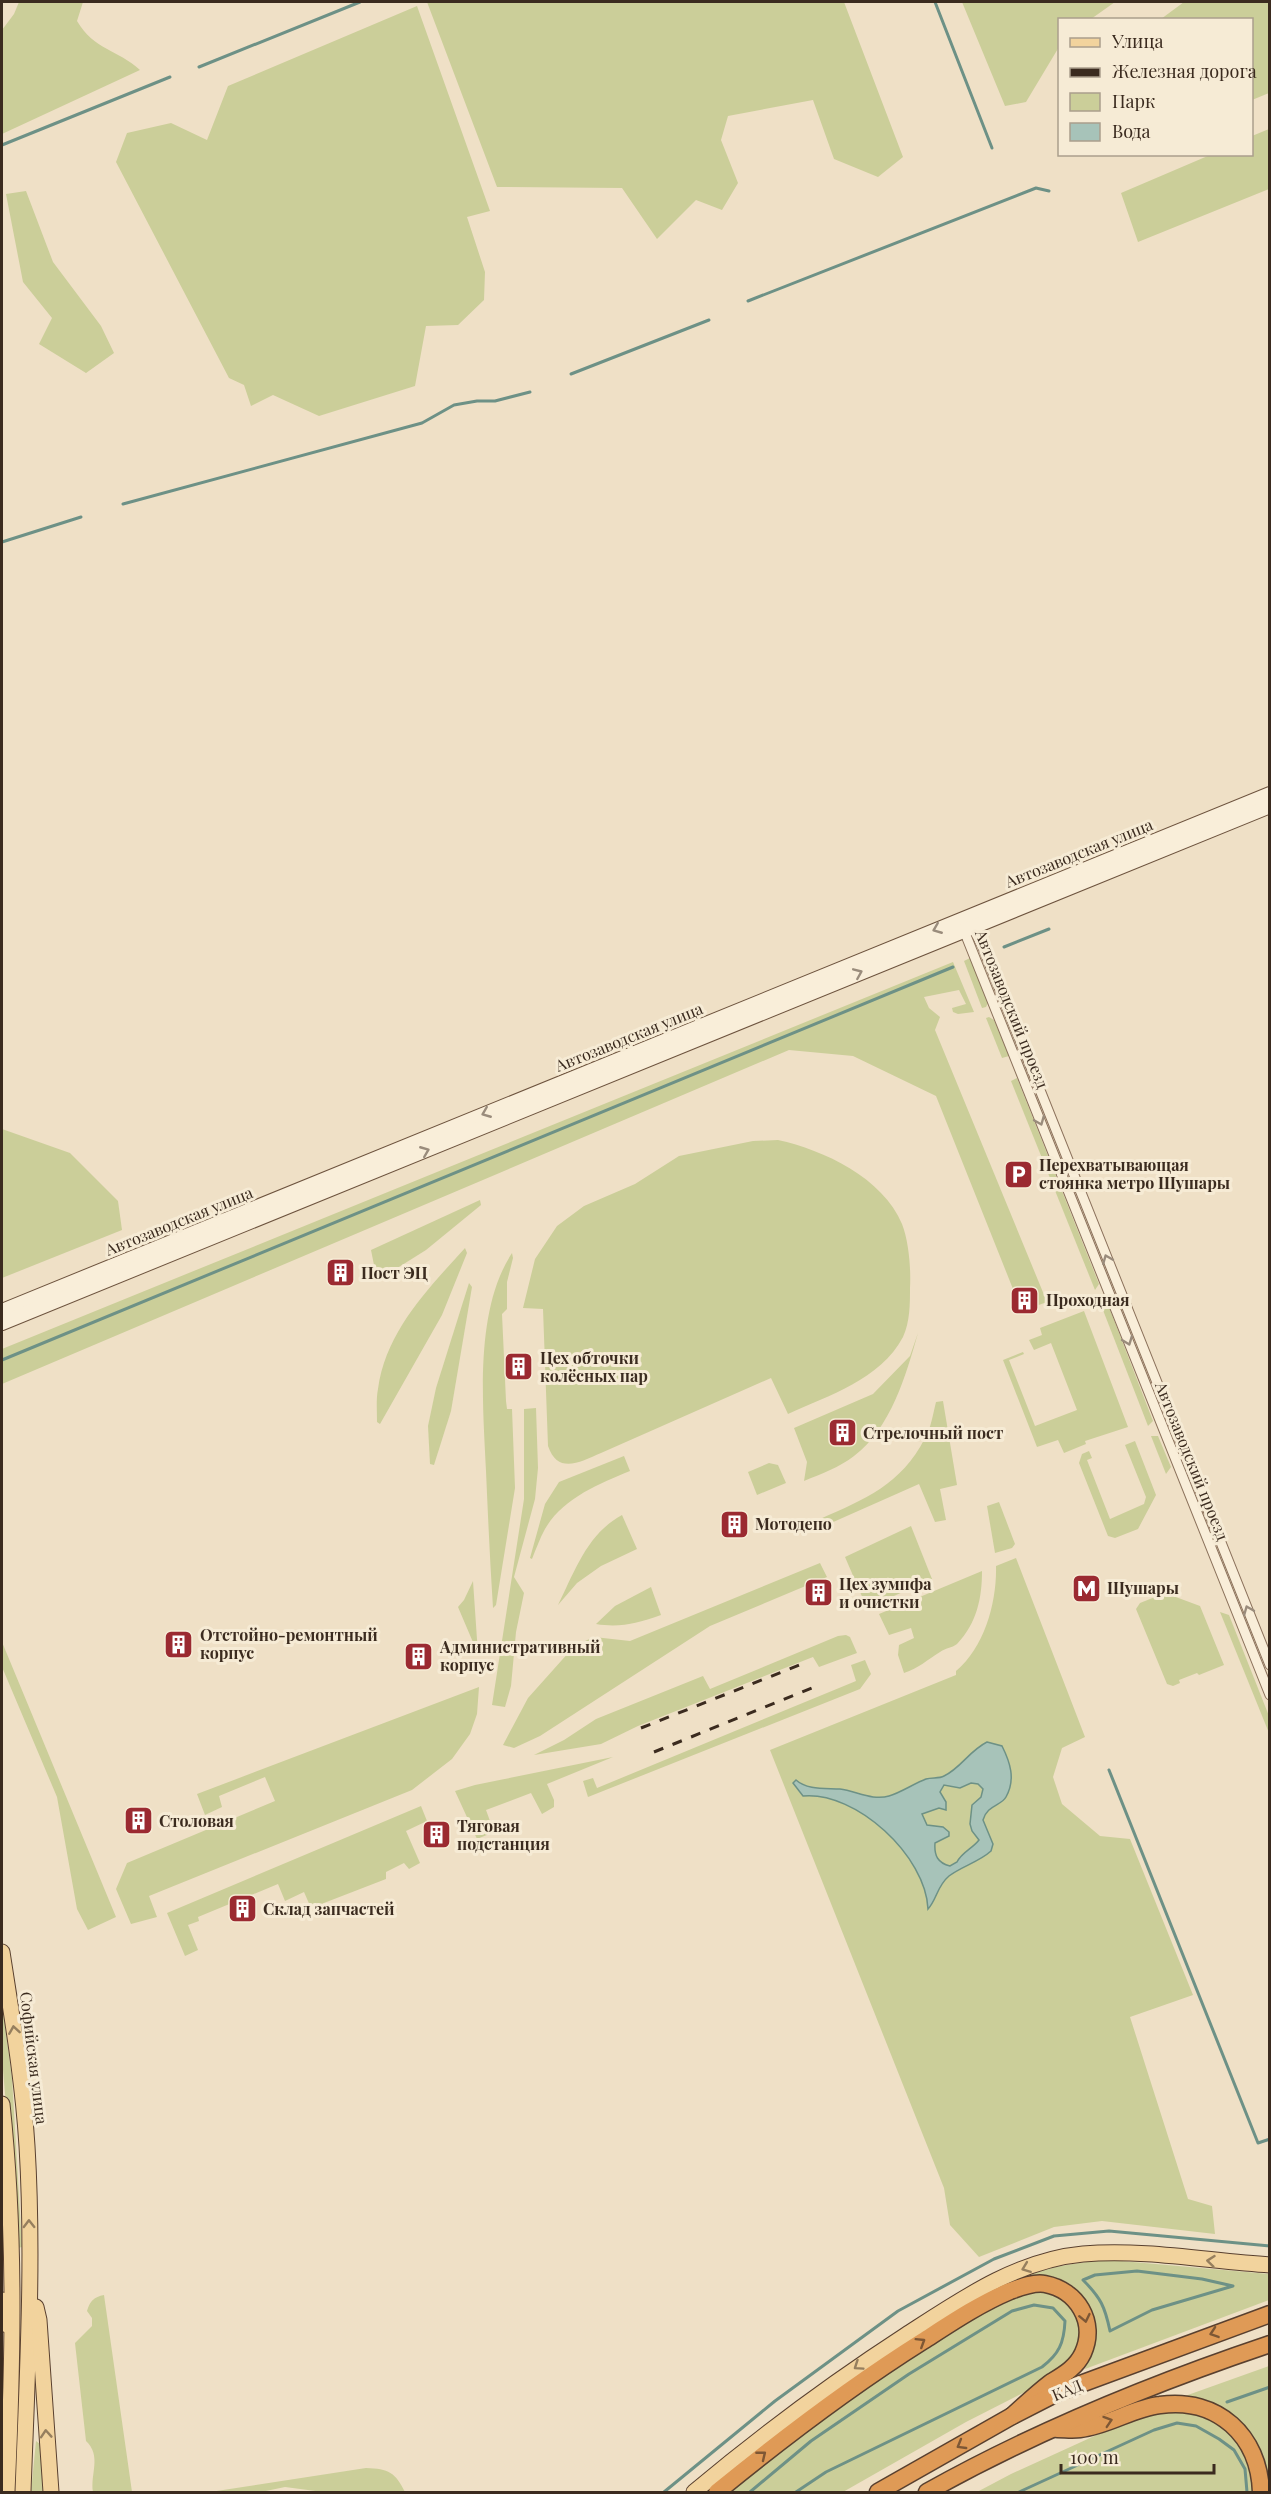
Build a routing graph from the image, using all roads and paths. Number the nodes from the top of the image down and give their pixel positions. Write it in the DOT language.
graph roads {
  1 [pos="1269,794"];
  2 [pos="1269,806"];
  3 [pos="967,925"];
  4 [pos="2,1311"];
  5 [pos="2,1323"];
  6 [pos="1269,1665"];
  7 [pos="1269,1695"];
  8 [pos="2,1952"];
  9 [pos="2,2104"];
  10 [pos="1269,2265"];
  11 [pos="31,2282"];
  12 [pos="2,2300"];
  13 [pos="1269,2314"];
  14 [pos="1269,2344"];
  15 [pos="13,2363"];
  16 [pos="1012,2416"];
  17 [pos="1050,2429"];
  18 [pos="6,2493"];
  19 [pos="23,2493"];
  20 [pos="51,2493"];
  21 [pos="694,2493"];
  22 [pos="717,2493"];
  23 [pos="878,2493"];
  24 [pos="927,2493"];
  25 [pos="1261,2493"];
  1 -- 3 [label="street, Автозаводская улица"];
  2 -- 3 [label="street, Автозаводская улица"];
  3 -- 4 [label="street, Автозаводская улица, one-way"];
  5 -- 3 [label="street, Автозаводская улица, one-way"];
  6 -- 3 [label="street, Автозаводский проезд, one-way"];
  3 -- 7 [label="street, Автозаводский проезд, one-way"];
  11 -- 8 [label="main road, Софийская улица, one-way"];
  9 -- 15 [label="main road"];
  10 -- 21 [label="main road, one-way"];
  11 -- 19 [label="main road, Софийская улица"];
  20 -- 11 [label="main road, one-way"];
  12 -- 15 [label="main road"];
  13 -- 16 [label="highway, КАД, one-way"];
  14 -- 17 [label="highway, КАД"];
  15 -- 18 [label="main road"];
  22 -- 16 [label="highway, one-way"];
  16 -- 23 [label="highway, КАД, one-way"];
  17 -- 24 [label="highway, КАД"];
  17 -- 25 [label="highway, one-way"];
}
